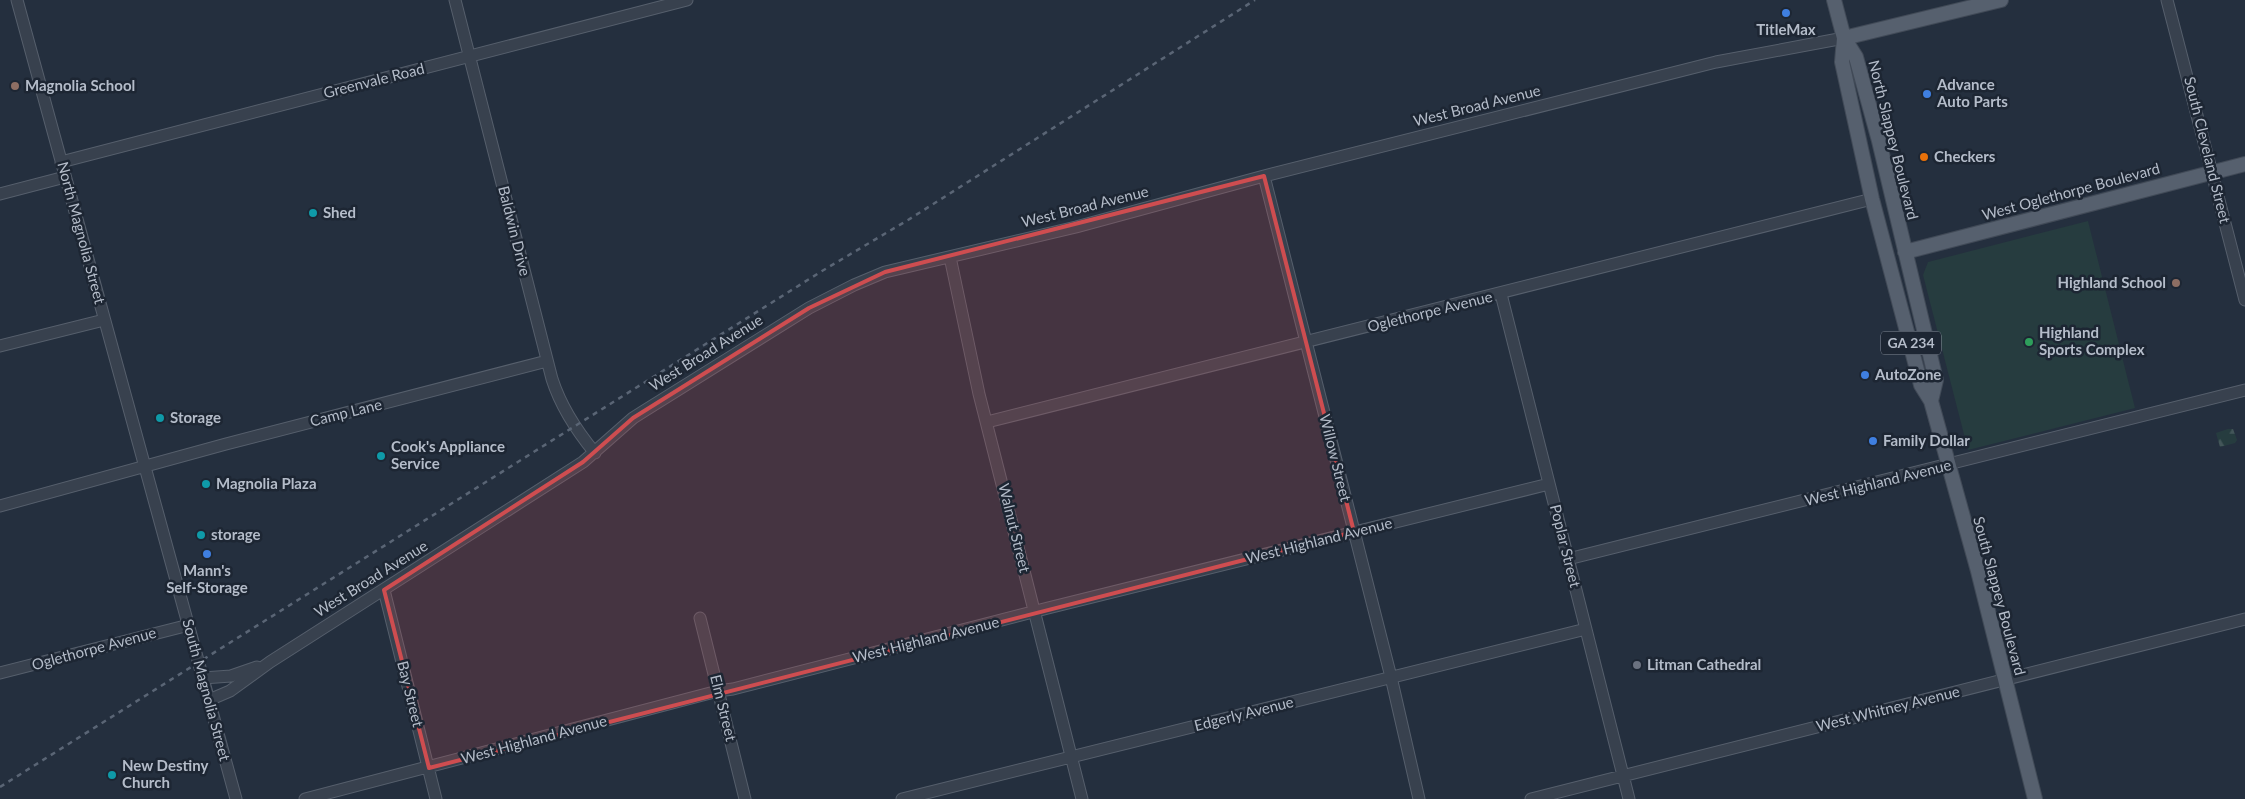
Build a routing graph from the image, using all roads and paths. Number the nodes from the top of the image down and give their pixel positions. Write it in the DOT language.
graph roads {
  1 [pos="17,0"];
  2 [pos="455,0"];
  3 [pos="686,0"];
  4 [pos="1834,0"];
  5 [pos="2001,0"];
  6 [pos="2168,0"];
  7 [pos="1844,38"];
  8 [pos="469,56"];
  9 [pos="62,162"];
  10 [pos="2245,164"];
  11 [pos="2212,172"];
  12 [pos="1264,176"];
  13 [pos="65,177"];
  14 [pos="0,194"];
  15 [pos="1872,199"];
  16 [pos="1878,223"];
  17 [pos="1882,237"];
  18 [pos="1905,252"];
  19 [pos="950,257"];
  20 [pos="1895,284"];
  21 [pos="1501,294"];
  22 [pos="2245,300"];
  23 [pos="104,320"];
  24 [pos="1306,343"];
  25 [pos="0,346"];
  26 [pos="547,361"];
  27 [pos="2245,390"];
  28 [pos="1931,401"];
  29 [pos="987,422"];
  30 [pos="594,453"];
  31 [pos="145,466"];
  32 [pos="1948,466"];
  33 [pos="1549,484"];
  34 [pos="0,506"];
  35 [pos="1354,532"];
  36 [pos="1568,559"];
  37 [pos="384,590"];
  38 [pos="1036,613"];
  39 [pos="700,618"];
  40 [pos="2245,619"];
  41 [pos="189,625"];
  42 [pos="1586,629"];
  43 [pos="270,662"];
  44 [pos="0,673"];
  45 [pos="1391,677"];
  46 [pos="203,678"];
  47 [pos="2005,680"];
  48 [pos="718,691"];
  49 [pos="209,700"];
  50 [pos="1072,757"];
  51 [pos="429,768"];
  52 [pos="1622,776"];
  53 [pos="236,799"];
  54 [pos="305,799"];
  55 [pos="436,799"];
  56 [pos="745,799"];
  57 [pos="902,799"];
  58 [pos="1082,799"];
  59 [pos="1419,799"];
  60 [pos="1531,799"];
  61 [pos="1629,799"];
  62 [pos="2035,799"];
  1 -- 9 [label="street, North Magnolia Street"];
  2 -- 8 [label="street, Baldwin Drive"];
  3 -- 8 [label="street, Greenvale Road"];
  4 -- 7 [label="main road, North Slappey Boulevard"];
  5 -- 7 [label="main road, West Broad Avenue"];
  6 -- 11 [label="street, South Cleveland Street"];
  7 -- 12 [label="street, West Broad Avenue"];
  7 -- 15 [label="main road, North Slappey Boulevard"];
  7 -- 18 [label="main road, North Slappey Boulevard"];
  8 -- 9 [label="street, Greenvale Road"];
  8 -- 26 [label="street, Baldwin Drive"];
  9 -- 13 [label="street, North Magnolia Street"];
  10 -- 11 [label="main road, West Oglethorpe Boulevard"];
  11 -- 18 [label="main road, West Oglethorpe Boulevard"];
  11 -- 22 [label="street, South Cleveland Street"];
  12 -- 19 [label="street, West Broad Avenue"];
  12 -- 24 [label="street, Willow Street"];
  13 -- 14 [label="street"];
  13 -- 23 [label="street, North Magnolia Street"];
  15 -- 16 [label="main road, North Slappey Boulevard"];
  15 -- 21 [label="street, Oglethorpe Avenue"];
  16 -- 17 [label="main road, North Slappey Boulevard"];
  16 -- 18 [label="main road"];
  17 -- 20 [label="main road, South Slappey Boulevard / GA 234"];
  18 -- 20 [label="main road"];
  18 -- 28 [label="main road, South Slappey Boulevard / GA 234"];
  19 -- 29 [label="street, Walnut Street"];
  19 -- 30 [label="street, West Broad Avenue"];
  20 -- 28 [label="main road, South Slappey Boulevard / GA 234"];
  21 -- 24 [label="street, Oglethorpe Avenue"];
  21 -- 33 [label="street, Poplar Street"];
  23 -- 25 [label="street"];
  23 -- 31 [label="street, North Magnolia Street"];
  24 -- 29 [label="street, Oglethorpe Avenue"];
  24 -- 35 [label="street, Willow Street"];
  26 -- 30 [label="street, Baldwin Drive"];
  26 -- 31 [label="street, Camp Lane"];
  27 -- 32 [label="street, West Highland Avenue"];
  28 -- 32 [label="main road, South Slappey Boulevard / GA 234"];
  29 -- 38 [label="street, Walnut Street"];
  30 -- 37 [label="street, West Broad Avenue"];
  31 -- 34 [label="street"];
  31 -- 41 [label="street, South Magnolia Street"];
  32 -- 36 [label="street, West Highland Avenue"];
  32 -- 47 [label="main road, South Slappey Boulevard / GA 234"];
  33 -- 35 [label="street, West Highland Avenue"];
  33 -- 36 [label="street, Poplar Street"];
  35 -- 38 [label="street, West Highland Avenue"];
  35 -- 45 [label="street, Willow Street"];
  36 -- 42 [label="street, Poplar Street"];
  37 -- 43 [label="street, West Broad Avenue"];
  37 -- 51 [label="street, Bay Street"];
  38 -- 48 [label="street, West Highland Avenue"];
  38 -- 50 [label="street, Walnut Street"];
  39 -- 48 [label="street, Elm Street"];
  40 -- 47 [label="street, West Whitney Avenue"];
  41 -- 44 [label="street, Oglethorpe Avenue"];
  41 -- 46 [label="street, South Magnolia Street"];
  42 -- 45 [label="street, Edgerly Avenue"];
  42 -- 52 [label="street, Poplar Street"];
  43 -- 46 [label="street, West Broad Avenue"];
  43 -- 49 [label="street, West Broad Avenue"];
  45 -- 50 [label="street, Edgerly Avenue"];
  45 -- 59 [label="street, Willow Street"];
  46 -- 49 [label="street, South Magnolia Street"];
  47 -- 52 [label="street, West Whitney Avenue"];
  47 -- 62 [label="main road, South Slappey Boulevard / GA 234"];
  48 -- 51 [label="street, West Highland Avenue"];
  48 -- 56 [label="street, Elm Street"];
  49 -- 53 [label="street, South Magnolia Street"];
  50 -- 57 [label="street, Edgerly Avenue"];
  50 -- 58 [label="street, Walnut Street"];
  51 -- 54 [label="street, West Highland Avenue"];
  51 -- 55 [label="street, Bay Street"];
  52 -- 60 [label="street, West Whitney Avenue"];
  52 -- 61 [label="street, Poplar Street"];
}
